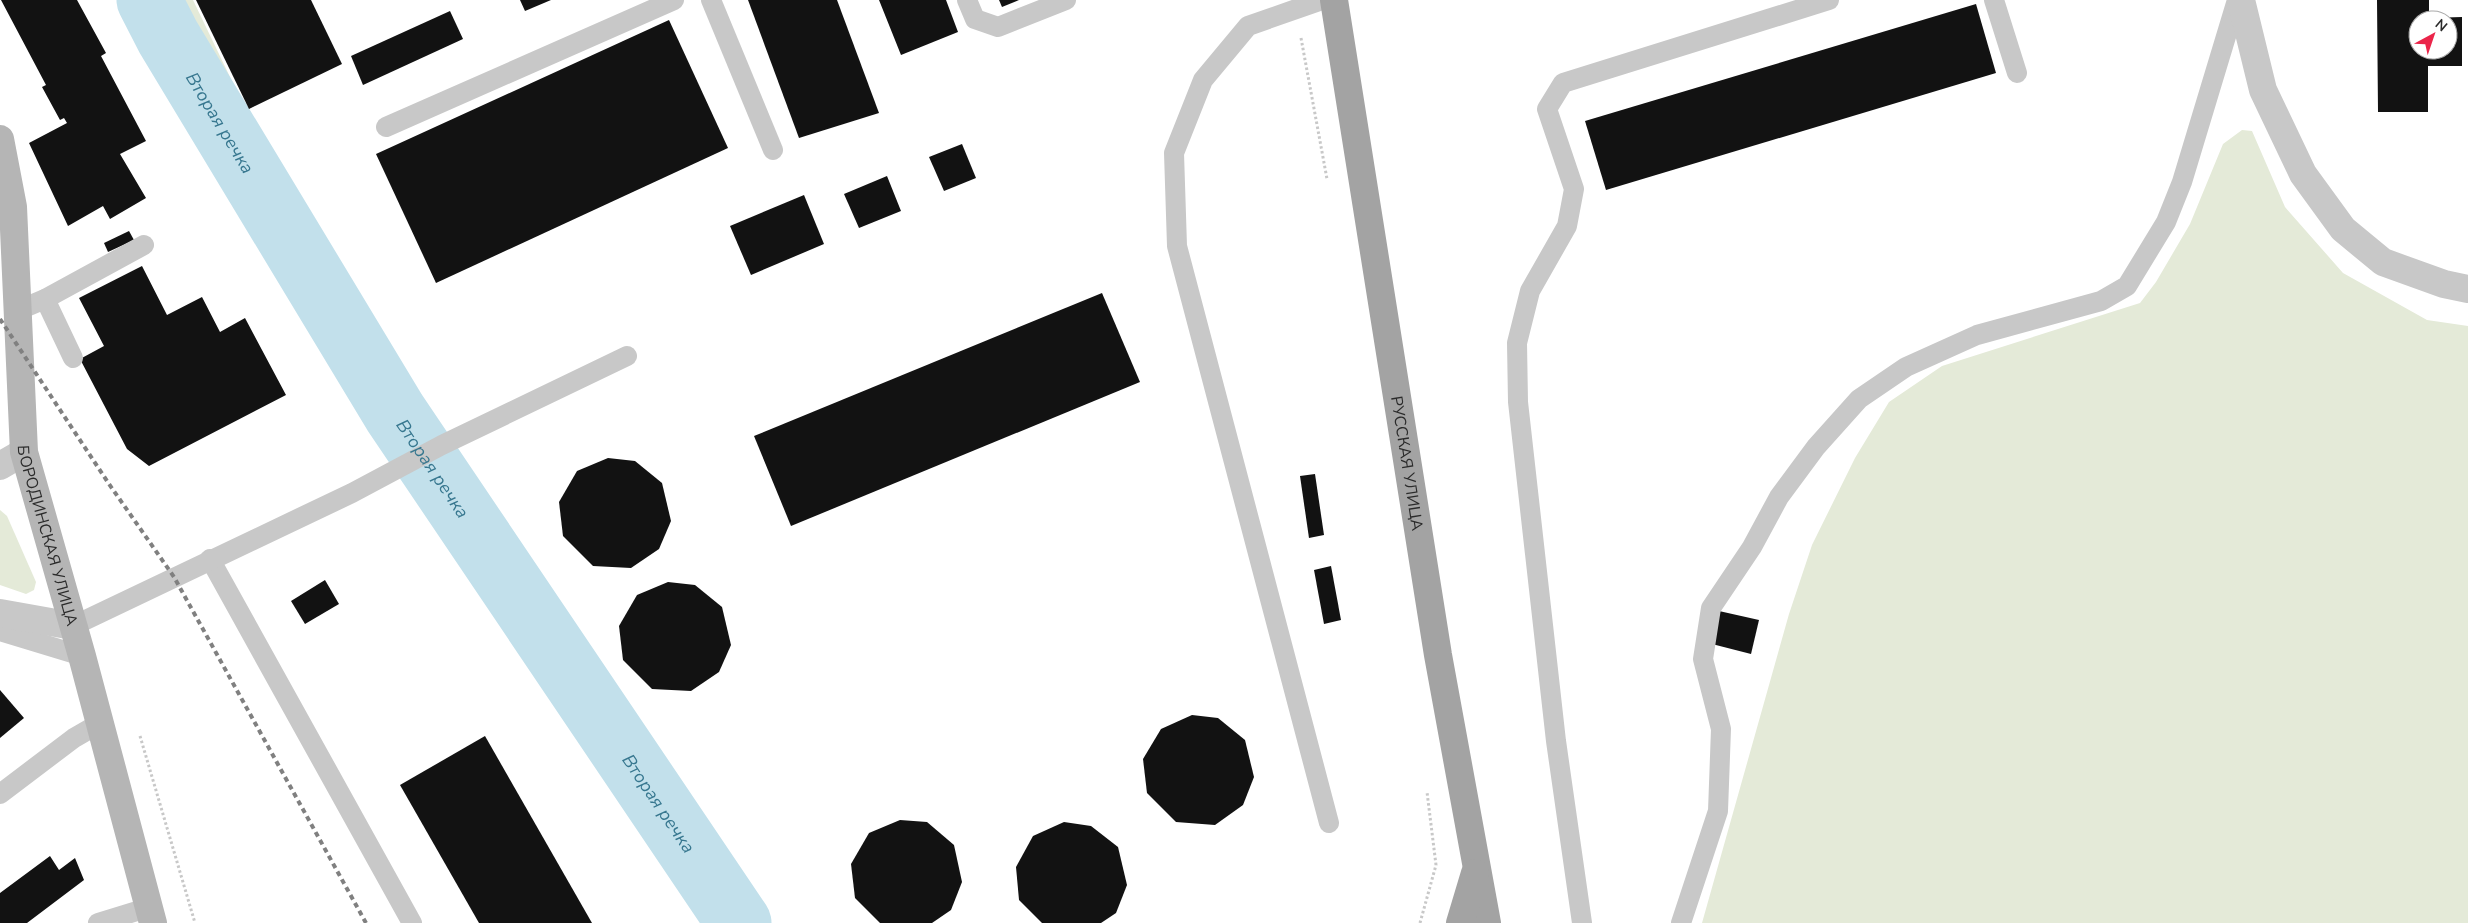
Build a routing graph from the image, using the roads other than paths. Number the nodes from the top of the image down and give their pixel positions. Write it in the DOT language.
graph roads {
  1 [pos="674,0"];
  2 [pos="711,0"];
  3 [pos="967,0"];
  4 [pos="1066,0"];
  5 [pos="1322,0"];
  6 [pos="1334,0"];
  7 [pos="1829,0"];
  8 [pos="1994,0"];
  9 [pos="2239,0"];
  10 [pos="2016,73"];
  11 [pos="386,127"];
  12 [pos="0,139"];
  13 [pos="773,150"];
  14 [pos="144,245"];
  15 [pos="2468,289"];
  16 [pos="44,299"];
  17 [pos="19,310"];
  18 [pos="627,356"];
  19 [pos="73,358"];
  20 [pos="24,452"];
  21 [pos="0,466"];
  22 [pos="210,559"];
  23 [pos="0,613"];
  24 [pos="73,626"];
  25 [pos="0,631"];
  26 [pos="82,656"];
  27 [pos="100,723"];
  28 [pos="0,794"];
  29 [pos="1329,823"];
  30 [pos="1476,869"];
  31 [pos="151,915"];
  32 [pos="98,923"];
  33 [pos="412,923"];
  34 [pos="1460,923"];
  35 [pos="1487,923"];
  36 [pos="1582,923"];
  37 [pos="1681,923"];
  1 -- 11 [label="lane"];
  2 -- 13 [label="lane"];
  3 -- 4 [label="lane"];
  5 -- 29 [label="lane"];
  6 -- 30 [label="main road, РУССКАЯ УЛИЦА"];
  7 -- 36 [label="lane"];
  8 -- 10 [label="lane"];
  9 -- 15 [label="street"];
  9 -- 37 [label="lane"];
  12 -- 17 [label="main road, БОРОДИНСКАЯ УЛИЦА"];
  14 -- 16 [label="lane"];
  16 -- 17 [label="lane"];
  16 -- 19 [label="lane"];
  17 -- 20 [label="main road, БОРОДИНСКАЯ УЛИЦА"];
  18 -- 22 [label="lane"];
  20 -- 21 [label="street"];
  20 -- 24 [label="main road, БОРОДИНСКАЯ УЛИЦА"];
  22 -- 24 [label="lane"];
  22 -- 33 [label="lane"];
  23 -- 24 [label="street"];
  24 -- 26 [label="main road, БОРОДИНСКАЯ УЛИЦА"];
  25 -- 26 [label="lane"];
  26 -- 27 [label="main road, БОРОДИНСКАЯ УЛИЦА"];
  27 -- 28 [label="lane"];
  27 -- 31 [label="main road, БОРОДИНСКАЯ УЛИЦА"];
  30 -- 34 [label="main road, РУССКАЯ УЛИЦА"];
  30 -- 35 [label="main road"];
  31 -- 32 [label="lane"];
}
